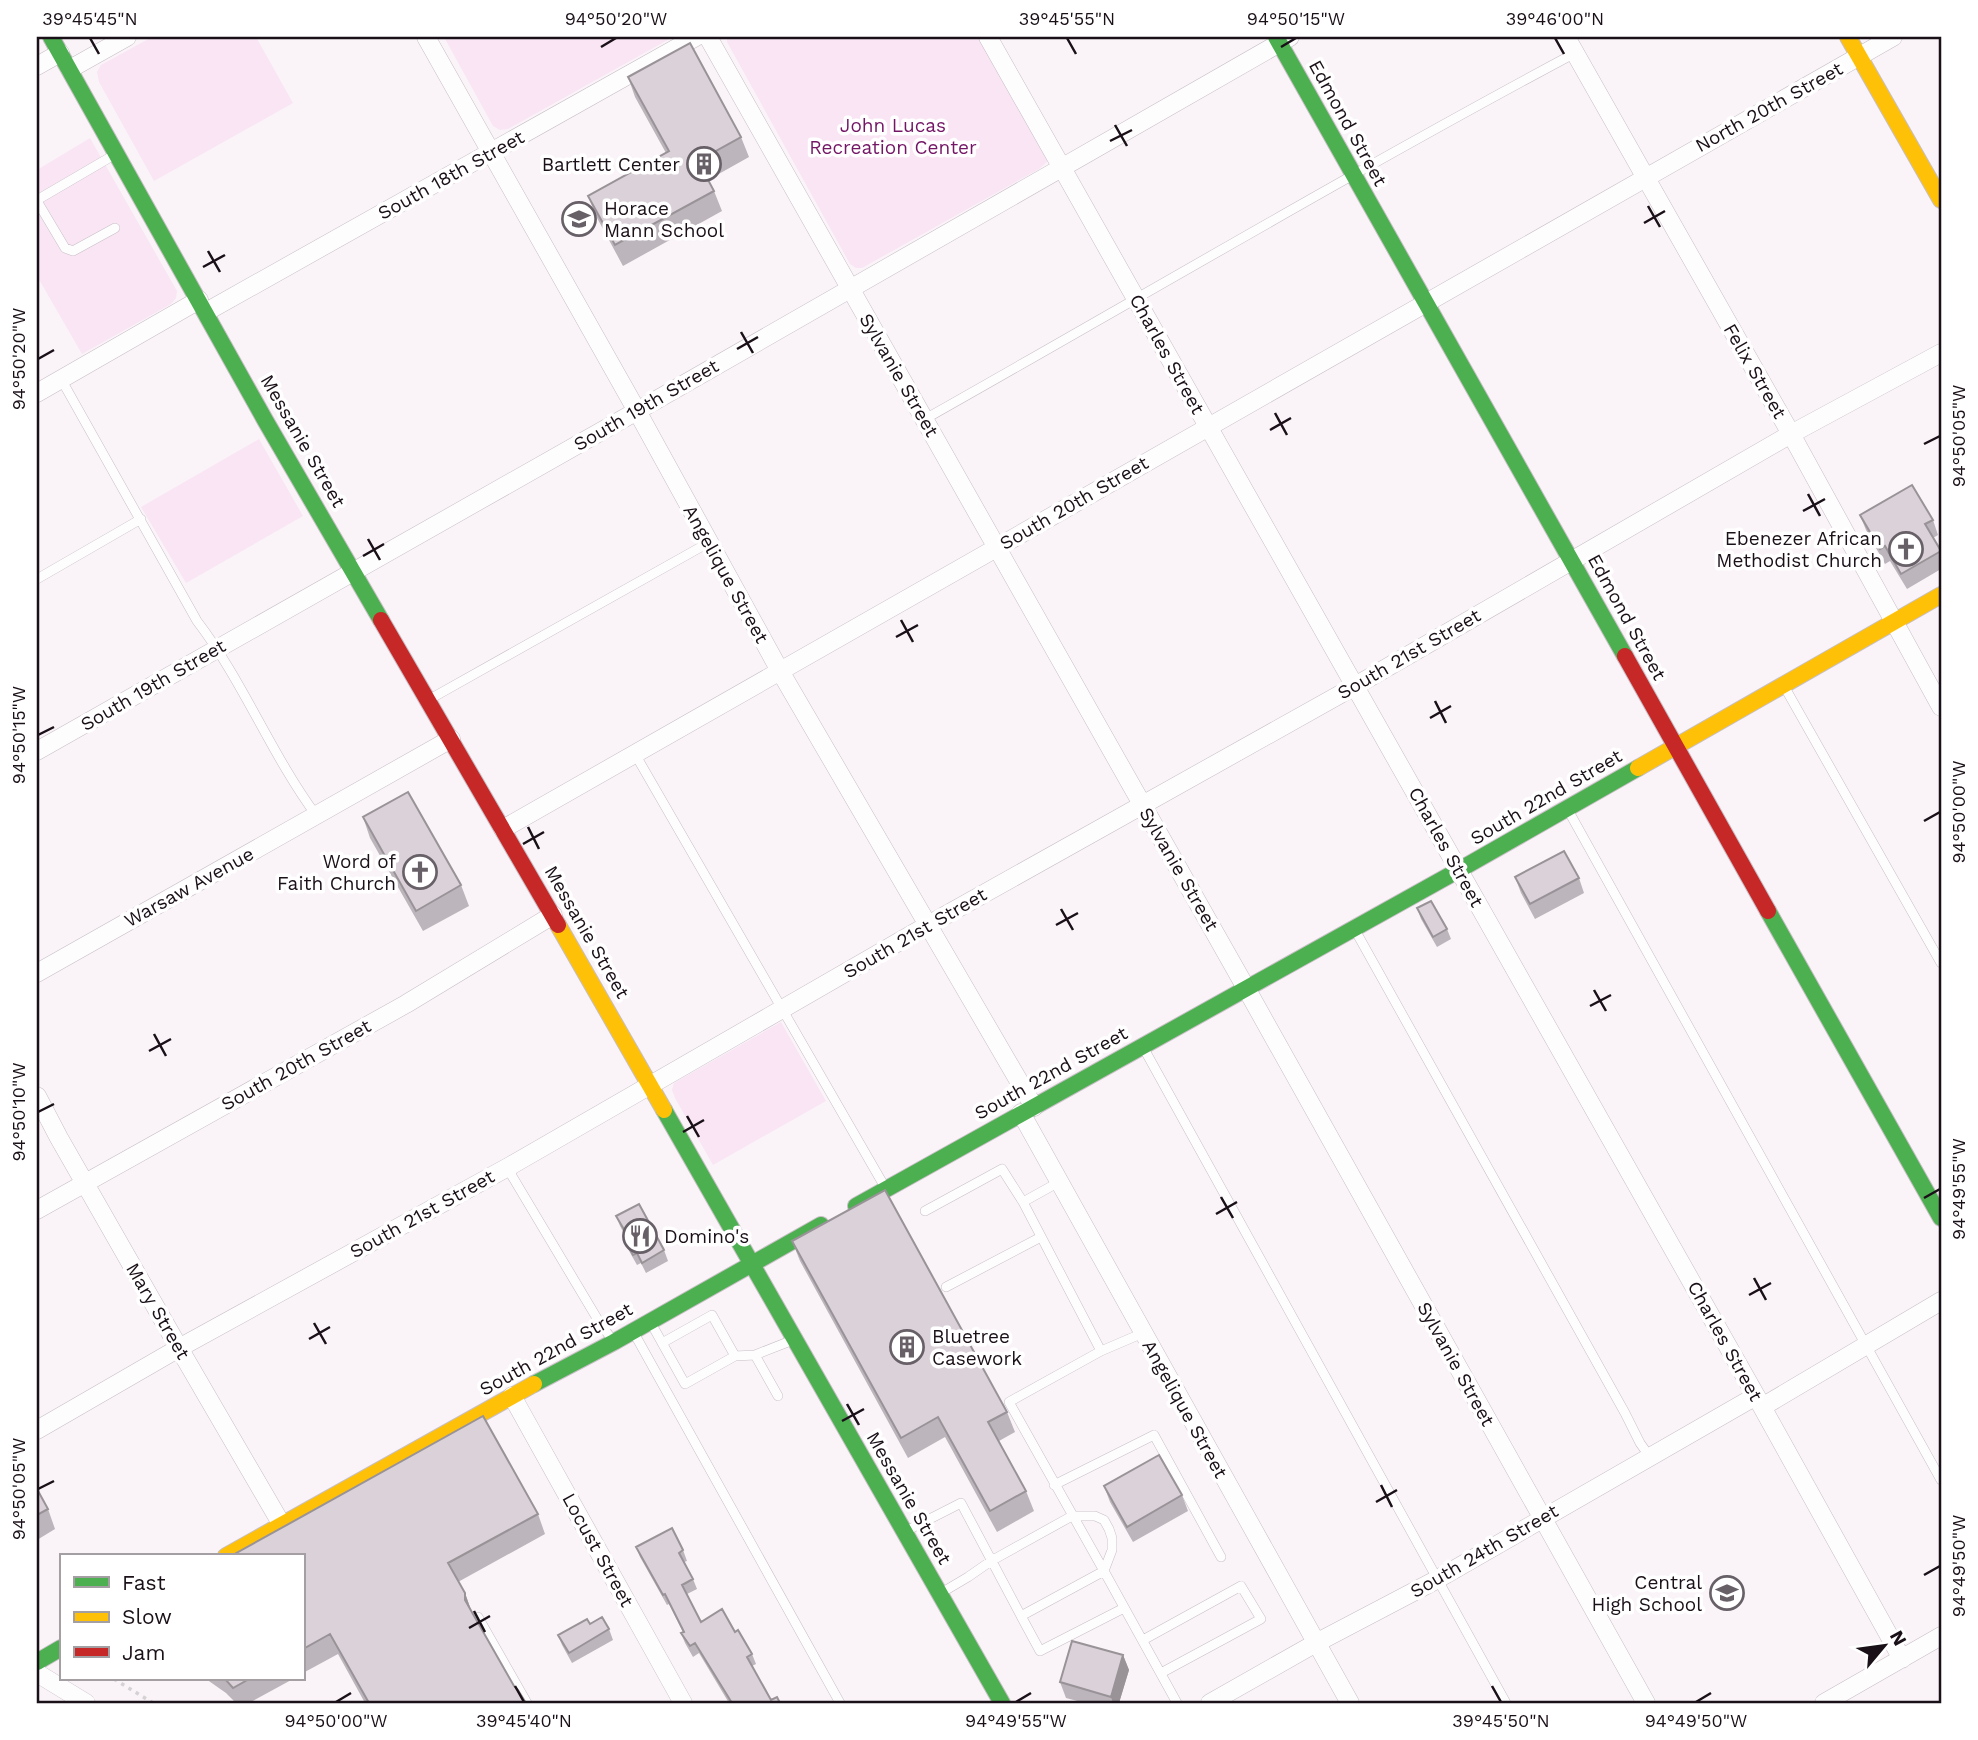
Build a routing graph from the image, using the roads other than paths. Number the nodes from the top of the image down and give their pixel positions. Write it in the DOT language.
graph roads {
  1 [pos="127,37"];
  2 [pos="696,37"];
  3 [pos="708,37"];
  4 [pos="1566,37"];
  5 [pos="1848,37"];
  6 [pos="1893,37"];
  7 [pos="429,38"];
  8 [pos="991,38"];
  9 [pos="1282,39"];
  10 [pos="55,45"];
  11 [pos="1575,53"];
  12 [pos="1859,56"];
  13 [pos="37,66"];
  14 [pos="70,69"];
  15 [pos="493,152"];
  16 [pos="116,154"];
  17 [pos="1062,167"];
  18 [pos="1353,175"];
  19 [pos="1645,177"];
  20 [pos="37,200"];
  21 [pos="1941,200"];
  22 [pos="115,228"];
  23 [pos="850,288"];
  24 [pos="1137,300"];
  25 [pos="1426,303"];
  26 [pos="203,306"];
  27 [pos="1941,353"];
  28 [pos="61,379"];
  29 [pos="37,393"];
  30 [pos="637,411"];
  31 [pos="925,419"];
  32 [pos="1208,426"];
  33 [pos="1791,434"];
  34 [pos="141,519"];
  35 [pos="708,543"];
  36 [pos="997,547"];
  37 [pos="1572,560"];
  38 [pos="354,571"];
  39 [pos="37,579"];
  40 [pos="1941,595"];
  41 [pos="1894,622"];
  42 [pos="218,648"];
  43 [pos="779,671"];
  44 [pos="1783,685"];
  45 [pos="1355,686"];
  46 [pos="428,699"];
  47 [pos="1941,707"];
  48 [pos="451,739"];
  49 [pos="1676,746"];
  50 [pos="37,751"];
  51 [pos="635,754"];
  52 [pos="1142,804"];
  53 [pos="1567,809"];
  54 [pos="316,815"];
  55 [pos="503,829"];
  56 [pos="1460,870"];
  57 [pos="553,915"];
  58 [pos="928,925"];
  59 [pos="1354,929"];
  60 [pos="1941,963"];
  61 [pos="37,973"];
  62 [pos="1246,988"];
  63 [pos="782,1009"];
  64 [pos="1142,1046"];
  65 [pos="650,1085"];
  66 [pos="37,1096"];
  67 [pos="1027,1110"];
  68 [pos="510,1166"];
  69 [pos="1059,1182"];
  70 [pos="85,1183"];
  71 [pos="886,1190"];
  72 [pos="1023,1202"];
  73 [pos="37,1210"];
  74 [pos="925,1211"];
  75 [pos="1941,1218"];
  76 [pos="1041,1237"];
  77 [pos="752,1264"];
  78 [pos="946,1287"];
  79 [pos="1941,1301"];
  80 [pos="650,1321"];
  81 [pos="633,1331"];
  82 [pos="1143,1333"];
  83 [pos="795,1340"];
  84 [pos="614,1342"];
  85 [pos="662,1343"];
  86 [pos="1866,1346"];
  87 [pos="178,1349"];
  88 [pos="1101,1350"];
  89 [pos="735,1356"];
  90 [pos="755,1356"];
  91 [pos="512,1396"];
  92 [pos="778,1396"];
  93 [pos="1759,1401"];
  94 [pos="37,1430"];
  95 [pos="1650,1457"];
  96 [pos="1941,1480"];
  97 [pos="1054,1485"];
  98 [pos="1072,1516"];
  99 [pos="1542,1518"];
  100 [pos="282,1525"];
  101 [pos="905,1532"];
  102 [pos="230,1554"];
  103 [pos="1221,1557"];
  104 [pos="991,1561"];
  105 [pos="1104,1571"];
  106 [pos="1436,1580"];
  107 [pos="939,1594"];
  108 [pos="1124,1608"];
  109 [pos="1021,1616"];
  110 [pos="478,1617"];
  111 [pos="1941,1636"];
  112 [pos="1143,1640"];
  113 [pos="1316,1643"];
  114 [pos="60,1649"];
  115 [pos="1902,1659"];
  116 [pos="37,1662"];
  117 [pos="1161,1672"];
  118 [pos="37,1673"];
  119 [pos="86,1703"];
  120 [pos="527,1703"];
  121 [pos="683,1703"];
  122 [pos="840,1703"];
  123 [pos="1002,1703"];
  124 [pos="1177,1703"];
  125 [pos="1210,1703"];
  126 [pos="1350,1703"];
  127 [pos="1506,1703"];
  128 [pos="1646,1703"];
  129 [pos="1824,1703"];
  1 -- 14 [label="street"];
  2 -- 15 [label="street, South 18th Street"];
  3 -- 23 [label="street, Sylvanie Street"];
  4 -- 11 [label="street, Felix Street"];
  5 -- 12 [label="street"];
  6 -- 12 [label="street, North 20th Street"];
  7 -- 15 [label="street, Angelique Street"];
  8 -- 17 [label="street, Charles Street"];
  9 -- 17 [label="street, South 19th Street"];
  9 -- 18 [label="street, Edmond Street"];
  10 -- 13 [label="street"];
  10 -- 14 [label="street, Messanie Street"];
  11 -- 18 [label="lane"];
  11 -- 19 [label="street, Felix Street"];
  12 -- 19 [label="street, North 20th Street"];
  12 -- 21 [label="street"];
  14 -- 16 [label="street, Messanie Street"];
  15 -- 26 [label="street, South 18th Street"];
  15 -- 30 [label="street, Angelique Street"];
  16 -- 20 [label="lane"];
  16 -- 26 [label="street, Messanie Street"];
  17 -- 23 [label="street, South 19th Street"];
  17 -- 24 [label="street, Charles Street"];
  18 -- 24 [label="lane"];
  18 -- 25 [label="street, Edmond Street"];
  19 -- 25 [label="street, South 20th Street"];
  19 -- 33 [label="street, Felix Street"];
  20 -- 22 [label="lane"];
  23 -- 30 [label="street, South 19th Street"];
  23 -- 31 [label="street, Sylvanie Street"];
  24 -- 31 [label="lane"];
  24 -- 32 [label="street, Charles Street"];
  25 -- 32 [label="street, South 20th Street"];
  25 -- 37 [label="street, Edmond Street"];
  26 -- 28 [label="street, South 18th Street"];
  26 -- 38 [label="street, Messanie Street"];
  27 -- 33 [label="street, South 21st Street"];
  28 -- 29 [label="street, South 18th Street"];
  28 -- 34 [label="lane"];
  30 -- 35 [label="street, Angelique Street"];
  30 -- 38 [label="street, South 19th Street"];
  31 -- 36 [label="street, Sylvanie Street"];
  32 -- 36 [label="street, South 20th Street"];
  32 -- 45 [label="street, Charles Street"];
  33 -- 37 [label="street, South 21st Street"];
  33 -- 41 [label="street, Felix Street"];
  34 -- 39 [label="lane"];
  34 -- 42 [label="lane"];
  35 -- 43 [label="street, Angelique Street"];
  35 -- 46 [label="lane"];
  36 -- 43 [label="street, South 20th Street"];
  36 -- 52 [label="street, Sylvanie Street"];
  37 -- 45 [label="street, South 21st Street"];
  37 -- 49 [label="street, Edmond Street"];
  38 -- 42 [label="street, South 19th Street"];
  38 -- 46 [label="street, Messanie Street"];
  40 -- 41 [label="street, South 22nd Street"];
  41 -- 44 [label="street, South 22nd Street"];
  41 -- 47 [label="street, Felix Street"];
  42 -- 50 [label="street, South 19th Street"];
  42 -- 54 [label="lane"];
  43 -- 51 [label="street, South 20th Street"];
  43 -- 58 [label="street, Angelique Street"];
  44 -- 49 [label="street, South 22nd Street"];
  44 -- 60 [label="lane"];
  45 -- 52 [label="street, South 21st Street"];
  45 -- 56 [label="street, Charles Street"];
  46 -- 48 [label="street, Messanie Street"];
  48 -- 54 [label="street, Warsaw Avenue"];
  48 -- 55 [label="street, Messanie Street"];
  49 -- 53 [label="street, South 22nd Street"];
  49 -- 75 [label="street, Edmond Street"];
  51 -- 55 [label="street, South 20th Street"];
  51 -- 63 [label="lane"];
  52 -- 58 [label="street, South 21st Street"];
  52 -- 62 [label="street, Sylvanie Street"];
  53 -- 56 [label="street, South 22nd Street"];
  53 -- 86 [label="lane"];
  54 -- 61 [label="street, Warsaw Avenue"];
  55 -- 57 [label="street, Messanie Street"];
  56 -- 59 [label="street, South 22nd Street"];
  56 -- 93 [label="street, Charles Street"];
  57 -- 65 [label="street, Messanie Street"];
  57 -- 70 [label="street, South 20th Street"];
  58 -- 63 [label="street, South 21st Street"];
  58 -- 67 [label="street, Angelique Street"];
  59 -- 62 [label="street, South 22nd Street"];
  59 -- 95 [label="lane"];
  62 -- 64 [label="street, South 22nd Street"];
  62 -- 99 [label="street, Sylvanie Street"];
  63 -- 65 [label="street, South 21st Street"];
  63 -- 71 [label="lane"];
  64 -- 67 [label="street, South 22nd Street"];
  64 -- 106 [label="lane"];
  65 -- 68 [label="street, South 21st Street"];
  65 -- 77 [label="street, Messanie Street"];
  66 -- 70 [label="street, Mary Street"];
  67 -- 69 [label="street, Angelique Street"];
  67 -- 71 [label="street, South 22nd Street"];
  68 -- 84 [label="lane"];
  68 -- 87 [label="street, South 21st Street"];
  69 -- 72 [label="lane"];
  69 -- 82 [label="street, Angelique Street"];
  70 -- 73 [label="street, South 20th Street"];
  70 -- 87 [label="street, Mary Street"];
  71 -- 77 [label="street, South 22nd Street"];
  72 -- 74 [label="lane"];
  72 -- 76 [label="lane"];
  76 -- 78 [label="lane"];
  76 -- 88 [label="lane"];
  77 -- 80 [label="street, South 22nd Street"];
  77 -- 83 [label="street, Messanie Street"];
  79 -- 86 [label="street, South 24th Street"];
  80 -- 81 [label="street, South 22nd Street"];
  80 -- 85 [label="lane"];
  81 -- 84 [label="street, South 22nd Street"];
  81 -- 122 [label="lane"];
  82 -- 88 [label="lane"];
  82 -- 113 [label="street, Angelique Street"];
  83 -- 90 [label="lane"];
  83 -- 101 [label="street, Messanie Street"];
  84 -- 91 [label="street, South 22nd Street"];
  85 -- 89 [label="lane"];
  85 -- 89 [label="lane"];
  86 -- 93 [label="street, South 24th Street"];
  86 -- 96 [label="lane"];
  87 -- 94 [label="street, South 21st Street"];
  87 -- 100 [label="street, Mary Street"];
  88 -- 97 [label="lane"];
  89 -- 90 [label="lane"];
  90 -- 92 [label="lane"];
  91 -- 100 [label="street, South 22nd Street"];
  91 -- 121 [label="street, Locust Street"];
  93 -- 95 [label="street, South 24th Street"];
  93 -- 115 [label="street, Charles Street"];
  95 -- 99 [label="street, South 24th Street"];
  97 -- 98 [label="lane"];
  97 -- 103 [label="lane"];
  98 -- 104 [label="lane"];
  98 -- 105 [label="lane"];
  98 -- 105 [label="lane"];
  99 -- 106 [label="street, South 24th Street"];
  99 -- 128 [label="street, Sylvanie Street"];
  100 -- 102 [label="street, South 22nd Street"];
  101 -- 104 [label="lane"];
  101 -- 107 [label="street, Messanie Street"];
  104 -- 107 [label="lane"];
  104 -- 109 [label="lane"];
  105 -- 108 [label="lane"];
  105 -- 109 [label="lane"];
  106 -- 113 [label="street, South 24th Street"];
  106 -- 127 [label="lane"];
  107 -- 123 [label="street, Messanie Street"];
  108 -- 109 [label="lane"];
  108 -- 112 [label="lane"];
  110 -- 120 [label="lane"];
  111 -- 115 [label="street"];
  112 -- 117 [label="lane"];
  112 -- 117 [label="lane"];
  113 -- 125 [label="street, South 24th Street"];
  113 -- 126 [label="street, Angelique Street"];
  114 -- 116 [label="street"];
  115 -- 129 [label="street"];
  117 -- 124 [label="lane"];
  118 -- 119 [label="street"];
}
